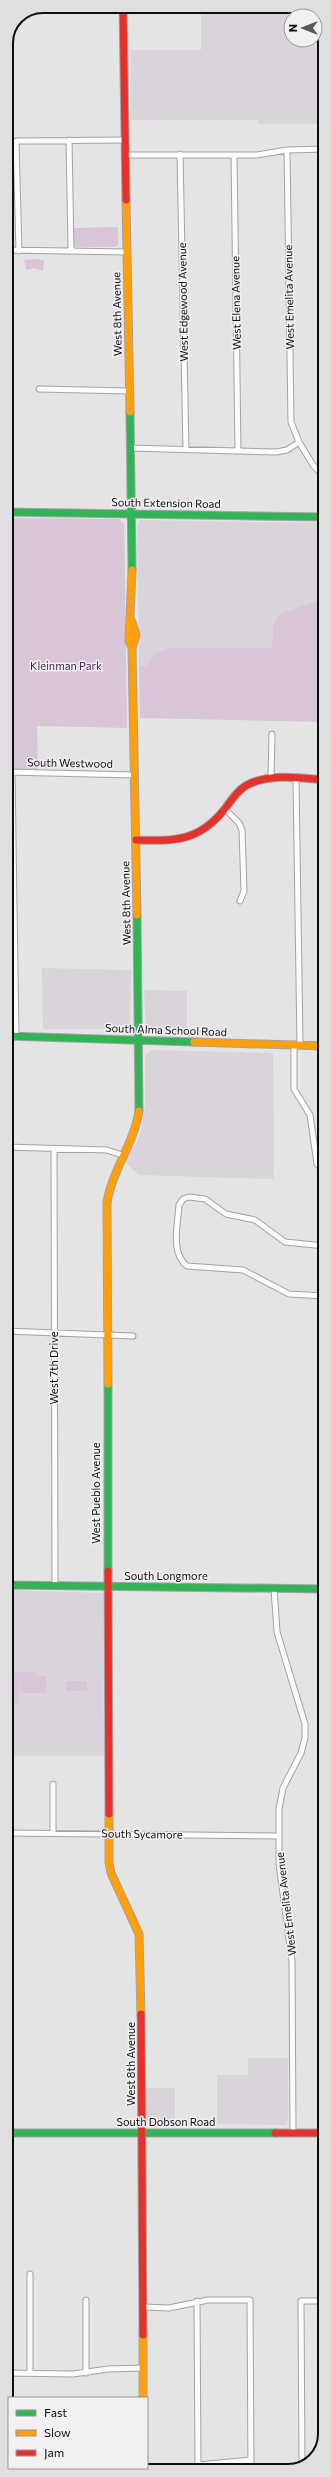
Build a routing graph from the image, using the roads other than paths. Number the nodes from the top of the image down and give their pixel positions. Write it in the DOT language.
graph roads {
  1 [pos="123,13"];
  2 [pos="69,140"];
  3 [pos="125,140"];
  4 [pos="318,149"];
  5 [pos="287,150"];
  6 [pos="180,154"];
  7 [pos="126,155"];
  8 [pos="234,155"];
  9 [pos="13,250"];
  10 [pos="19,250"];
  11 [pos="71,251"];
  12 [pos="127,252"];
  13 [pos="39,389"];
  14 [pos="129,391"];
  15 [pos="299,442"];
  16 [pos="130,448"];
  17 [pos="186,450"];
  18 [pos="238,451"];
  19 [pos="318,469"];
  20 [pos="13,512"];
  21 [pos="132,513"];
  22 [pos="318,517"];
  23 [pos="272,734"];
  24 [pos="13,772"];
  25 [pos="134,775"];
  26 [pos="271,779"];
  27 [pos="296,780"];
  28 [pos="318,780"];
  29 [pos="225,809"];
  30 [pos="136,840"];
  31 [pos="13,894"];
  32 [pos="240,901"];
  33 [pos="14,925"];
  34 [pos="16,1036"];
  35 [pos="139,1040"];
  36 [pos="297,1044"];
  37 [pos="318,1046"];
  38 [pos="13,1147"];
  39 [pos="54,1148"];
  40 [pos="122,1154"];
  41 [pos="318,1165"];
  42 [pos="318,1245"];
  43 [pos="318,1296"];
  44 [pos="13,1332"];
  45 [pos="54,1333"];
  46 [pos="107,1335"];
  47 [pos="133,1336"];
  48 [pos="13,1586"];
  49 [pos="55,1586"];
  50 [pos="108,1587"];
  51 [pos="274,1588"];
  52 [pos="318,1589"];
  53 [pos="53,1784"];
  54 [pos="13,1833"];
  55 [pos="53,1834"];
  56 [pos="109,1834"];
  57 [pos="279,1836"];
  58 [pos="13,2133"];
  59 [pos="142,2133"];
  60 [pos="293,2133"];
  61 [pos="318,2133"];
  62 [pos="30,2274"];
  63 [pos="86,2300"];
  64 [pos="197,2301"];
  65 [pos="318,2301"];
  66 [pos="143,2307"];
  67 [pos="143,2368"];
  68 [pos="13,2373"];
  69 [pos="30,2373"];
  70 [pos="86,2373"];
  71 [pos="143,2397"];
  72 [pos="252,2460"];
  73 [pos="302,2460"];
  74 [pos="198,2464"];
  75 [pos="209,2464"];
  76 [pos="252,2464"];
  1 -- 3 [label="street, West 8th Avenue"];
  2 -- 3 [label="street"];
  2 -- 10 [label="street"];
  2 -- 11 [label="street"];
  3 -- 7 [label="street, West 8th Avenue"];
  4 -- 5 [label="street"];
  5 -- 8 [label="street"];
  5 -- 15 [label="street, West Emelita Avenue"];
  6 -- 7 [label="street"];
  6 -- 8 [label="street"];
  6 -- 17 [label="street, West Edgewood Avenue"];
  7 -- 12 [label="street, West 8th Avenue"];
  8 -- 18 [label="street, West Elena Avenue"];
  9 -- 10 [label="street"];
  10 -- 11 [label="street"];
  11 -- 12 [label="street"];
  12 -- 14 [label="street, West 8th Avenue"];
  13 -- 14 [label="street"];
  14 -- 16 [label="street, West 8th Avenue"];
  15 -- 18 [label="street"];
  15 -- 19 [label="street, West Emelita Avenue"];
  16 -- 17 [label="street"];
  16 -- 21 [label="street, West 8th Avenue"];
  17 -- 18 [label="street"];
  20 -- 21 [label="street, South Extension Road"];
  21 -- 22 [label="street, South Extension Road"];
  21 -- 25 [label="street, West 8th Avenue"];
  23 -- 26 [label="street"];
  24 -- 25 [label="street, South Westwood"];
  25 -- 30 [label="street, West 8th Avenue"];
  26 -- 27 [label="street"];
  26 -- 29 [label="street"];
  27 -- 28 [label="street"];
  27 -- 36 [label="street"];
  29 -- 30 [label="street"];
  29 -- 32 [label="street"];
  30 -- 35 [label="street, West 8th Avenue"];
  31 -- 33 [label="street"];
  33 -- 34 [label="street"];
  34 -- 35 [label="street, South Alma School Road"];
  35 -- 36 [label="street, South Alma School Road"];
  35 -- 40 [label="street, West 8th Avenue"];
  36 -- 37 [label="street, South Alma School Road"];
  36 -- 41 [label="street"];
  38 -- 39 [label="street"];
  39 -- 40 [label="street"];
  39 -- 45 [label="street, West 7th Drive"];
  40 -- 46 [label="street, West Pueblo Avenue"];
  42 -- 43 [label="street"];
  44 -- 45 [label="street"];
  45 -- 46 [label="street"];
  45 -- 49 [label="street, West 7th Drive"];
  46 -- 47 [label="street"];
  46 -- 50 [label="street, West Pueblo Avenue"];
  48 -- 49 [label="street, South Longmore"];
  49 -- 50 [label="street, South Longmore"];
  50 -- 51 [label="street, South Longmore"];
  50 -- 56 [label="street, West Pueblo Avenue"];
  51 -- 52 [label="street, South Longmore"];
  51 -- 57 [label="street, West Emelita Avenue"];
  53 -- 55 [label="street"];
  54 -- 55 [label="street, South Sycamore"];
  55 -- 56 [label="street, South Sycamore"];
  56 -- 57 [label="street, South Sycamore"];
  56 -- 59 [label="street, West 8th Avenue"];
  57 -- 60 [label="street, West Emelita Avenue"];
  58 -- 59 [label="street, South Dobson Road"];
  59 -- 60 [label="street, South Dobson Road"];
  59 -- 66 [label="street, West 8th Avenue"];
  60 -- 61 [label="street, South Dobson Road"];
  62 -- 69 [label="street"];
  63 -- 70 [label="street"];
  64 -- 66 [label="street"];
  64 -- 72 [label="street"];
  64 -- 74 [label="street"];
  65 -- 73 [label="street"];
  66 -- 67 [label="street, West 8th Avenue"];
  67 -- 70 [label="street"];
  67 -- 71 [label="street, West 8th Avenue"];
  68 -- 69 [label="street"];
  69 -- 70 [label="street"];
  72 -- 75 [label="street"];
  72 -- 76 [label="street"];
}
